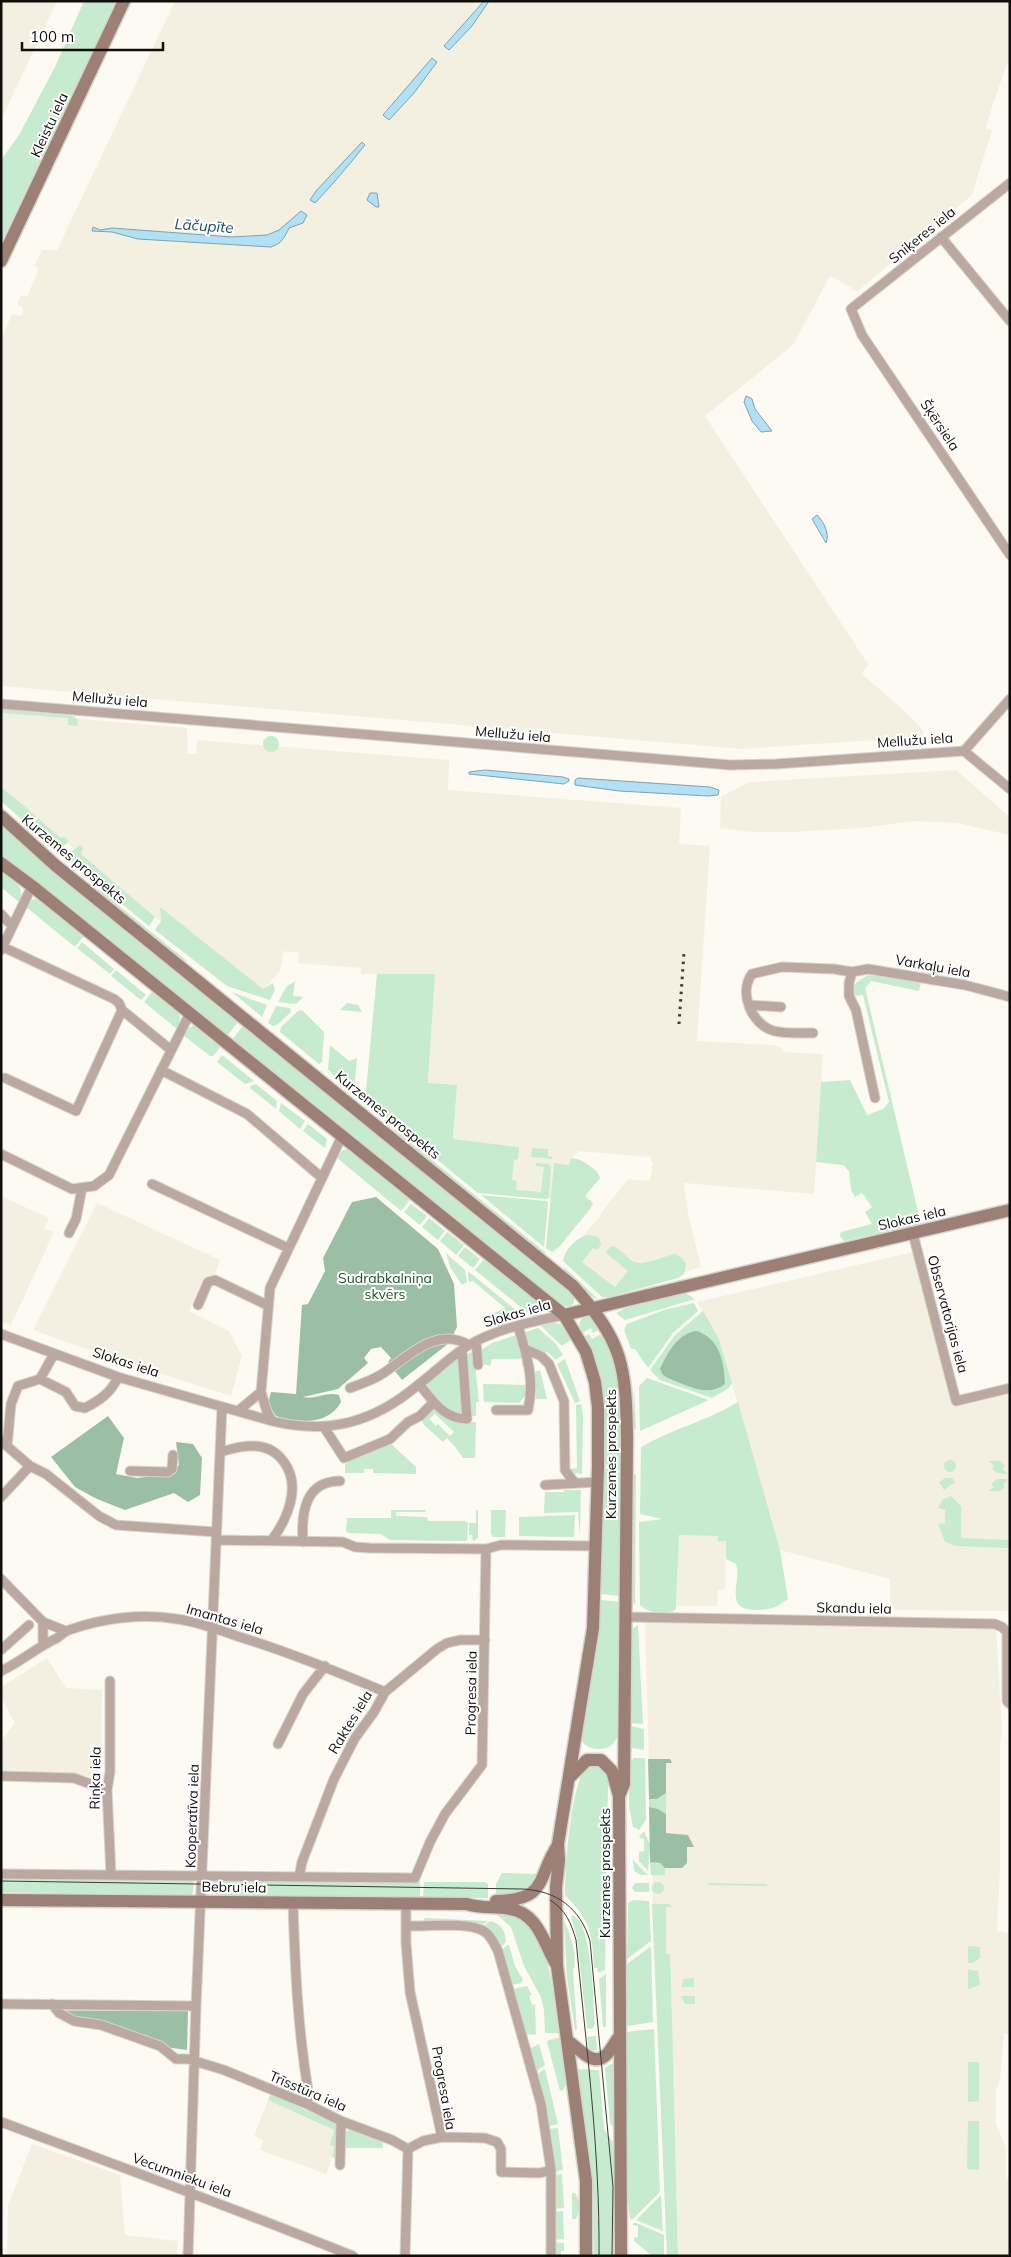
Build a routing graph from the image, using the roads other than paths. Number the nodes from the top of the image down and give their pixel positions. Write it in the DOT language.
graph roads {
  1 [pos="124,1"];
  2 [pos="1010,183"];
  3 [pos="941,237"];
  4 [pos="1,261"];
  5 [pos="851,309"];
  6 [pos="1010,321"];
  7 [pos="1010,555"];
  8 [pos="1010,699"];
  9 [pos="1,704"];
  10 [pos="964,751"];
  11 [pos="1010,789"];
  12 [pos="1,816"];
  13 [pos="1,863"];
  14 [pos="32,886"];
  15 [pos="1,914"];
  16 [pos="12,926"];
  17 [pos="2,948"];
  18 [pos="852,972"];
  19 [pos="1010,997"];
  20 [pos="749,1005"];
  21 [pos="781,1007"];
  22 [pos="122,1010"];
  23 [pos="190,1013"];
  24 [pos="813,1033"];
  25 [pos="171,1050"];
  26 [pos="161,1070"];
  27 [pos="5,1078"];
  28 [pos="875,1098"];
  29 [pos="342,1136"];
  30 [pos="1,1154"];
  31 [pos="321,1177"];
  32 [pos="152,1184"];
  33 [pos="82,1188"];
  34 [pos="1010,1210"];
  35 [pos="69,1233"];
  36 [pos="913,1234"];
  37 [pos="288,1248"];
  38 [pos="198,1305"];
  39 [pos="267,1305"];
  40 [pos="593,1309"];
  41 [pos="564,1315"];
  42 [pos="518,1326"];
  43 [pos="1,1334"];
  44 [pos="469,1345"];
  45 [pos="525,1349"];
  46 [pos="54,1354"];
  47 [pos="478,1365"];
  48 [pos="118,1377"];
  49 [pos="40,1379"];
  50 [pos="420,1384"];
  51 [pos="350,1388"];
  52 [pos="1010,1388"];
  53 [pos="261,1392"];
  54 [pos="434,1402"];
  55 [pos="222,1407"];
  56 [pos="496,1410"];
  57 [pos="238,1412"];
  58 [pos="272,1421"];
  59 [pos="324,1427"];
  60 [pos="4,1444"];
  61 [pos="220,1452"];
  62 [pos="173,1455"];
  63 [pos="30,1466"];
  64 [pos="130,1471"];
  65 [pos="340,1482"];
  66 [pos="574,1482"];
  67 [pos="597,1482"];
  68 [pos="546,1485"];
  69 [pos="1,1497"];
  70 [pos="216,1536"];
  71 [pos="270,1541"];
  72 [pos="303,1542"];
  73 [pos="596,1546"];
  74 [pos="486,1549"];
  75 [pos="1,1579"];
  76 [pos="626,1617"];
  77 [pos="43,1622"];
  78 [pos="29,1624"];
  79 [pos="214,1628"];
  80 [pos="66,1631"];
  81 [pos="485,1640"];
  82 [pos="43,1644"];
  83 [pos="1,1650"];
  84 [pos="325,1666"];
  85 [pos="1,1670"];
  86 [pos="110,1681"];
  87 [pos="385,1692"];
  88 [pos="1010,1704"];
  89 [pos="278,1744"];
  90 [pos="1,1776"];
  91 [pos="571,1776"];
  92 [pos="107,1790"];
  93 [pos="619,1796"];
  94 [pos="558,1844"];
  95 [pos="1,1874"];
  96 [pos="111,1875"];
  97 [pos="203,1876"];
  98 [pos="299,1878"];
  99 [pos="1,1900"];
  100 [pos="202,1902"];
  101 [pos="294,1903"];
  102 [pos="467,1904"];
  103 [pos="406,1905"];
  104 [pos="406,1926"];
  105 [pos="557,1966"];
  106 [pos="1,2004"];
  107 [pos="52,2004"];
  108 [pos="196,2006"];
  109 [pos="619,2037"];
  110 [pos="568,2041"];
  111 [pos="195,2061"];
  112 [pos="307,2104"];
  113 [pos="341,2121"];
  114 [pos="1,2122"];
  115 [pos="442,2137"];
  116 [pos="408,2149"];
  117 [pos="340,2164"];
  118 [pos="551,2170"];
  119 [pos="190,2191"];
  120 [pos="188,2256"];
  121 [pos="353,2256"];
  122 [pos="405,2256"];
  123 [pos="551,2256"];
  124 [pos="586,2256"];
  125 [pos="621,2256"];
  1 -- 4 [label="main road, Kleistu iela"];
  2 -- 3 [label="street, Sniķeres iela"];
  3 -- 5 [label="street, Sniķeres iela"];
  3 -- 6 [label="street"];
  5 -- 7 [label="street, Šķērsiela"];
  8 -- 10 [label="street"];
  9 -- 10 [label="street, Mellužu iela"];
  10 -- 11 [label="street, Mellužu iela"];
  12 -- 40 [label="main road, Kurzemes prospekts"];
  13 -- 14 [label="main road, Kurzemes prospekts"];
  14 -- 16 [label="street"];
  14 -- 23 [label="main road, Kurzemes prospekts"];
  15 -- 16 [label="street"];
  16 -- 17 [label="street"];
  17 -- 22 [label="street"];
  18 -- 19 [label="street, Varkaļu iela"];
  18 -- 20 [label="street, Varkaļu iela"];
  18 -- 28 [label="street"];
  20 -- 21 [label="street"];
  20 -- 24 [label="street"];
  22 -- 25 [label="street"];
  22 -- 27 [label="street"];
  23 -- 25 [label="street"];
  23 -- 29 [label="main road, Kurzemes prospekts"];
  25 -- 26 [label="street"];
  26 -- 31 [label="street"];
  26 -- 33 [label="street"];
  29 -- 31 [label="street"];
  29 -- 41 [label="main road, Kurzemes prospekts"];
  30 -- 33 [label="street"];
  31 -- 37 [label="street"];
  32 -- 37 [label="street"];
  33 -- 35 [label="street"];
  34 -- 36 [label="main road, Slokas iela"];
  36 -- 40 [label="main road, Slokas iela"];
  36 -- 52 [label="street, Observatorijas iela"];
  37 -- 39 [label="street"];
  38 -- 39 [label="street"];
  39 -- 53 [label="street"];
  40 -- 41 [label="main road, Slokas iela"];
  40 -- 76 [label="main road, Kurzemes prospekts"];
  41 -- 42 [label="street, Slokas iela"];
  41 -- 67 [label="main road, Kurzemes prospekts"];
  42 -- 44 [label="street, Slokas iela"];
  42 -- 45 [label="street"];
  43 -- 46 [label="street, Slokas iela"];
  44 -- 47 [label="street"];
  44 -- 50 [label="street, Slokas iela"];
  44 -- 51 [label="street"];
  44 -- 54 [label="street"];
  45 -- 56 [label="street"];
  45 -- 66 [label="street"];
  46 -- 48 [label="street, Slokas iela"];
  46 -- 49 [label="street"];
  48 -- 49 [label="street"];
  48 -- 55 [label="street, Slokas iela"];
  49 -- 60 [label="street"];
  50 -- 54 [label="street"];
  50 -- 59 [label="street, Slokas iela"];
  53 -- 57 [label="street"];
  53 -- 58 [label="street"];
  54 -- 59 [label="street"];
  55 -- 57 [label="street, Slokas iela"];
  55 -- 61 [label="street, Kooperatīva iela"];
  57 -- 58 [label="street, Slokas iela"];
  58 -- 59 [label="street, Slokas iela"];
  60 -- 63 [label="street"];
  61 -- 70 [label="street, Kooperatīva iela"];
  61 -- 71 [label="street"];
  62 -- 64 [label="street"];
  63 -- 69 [label="street"];
  63 -- 70 [label="street"];
  65 -- 72 [label="street"];
  66 -- 67 [label="street"];
  66 -- 68 [label="street"];
  67 -- 73 [label="main road, Kurzemes prospekts"];
  70 -- 71 [label="street"];
  70 -- 79 [label="street, Kooperatīva iela"];
  71 -- 72 [label="street"];
  72 -- 74 [label="street"];
  73 -- 74 [label="street"];
  73 -- 91 [label="main road, Kurzemes prospekts"];
  74 -- 81 [label="street, Progresa iela"];
  75 -- 77 [label="street"];
  76 -- 88 [label="street, Skandu iela"];
  76 -- 93 [label="main road, Kurzemes prospekts"];
  77 -- 80 [label="street"];
  77 -- 82 [label="street"];
  78 -- 83 [label="street"];
  79 -- 80 [label="street, Imantas iela"];
  79 -- 84 [label="street, Imantas iela"];
  79 -- 97 [label="street, Kooperatīva iela"];
  80 -- 82 [label="street, Imantas iela"];
  81 -- 87 [label="street, Raktes iela"];
  81 -- 98 [label="street, Progresa iela"];
  82 -- 85 [label="street, Imantas iela"];
  84 -- 87 [label="street, Imantas iela"];
  84 -- 89 [label="street"];
  86 -- 92 [label="street, Riņķa iela"];
  87 -- 98 [label="street, Raktes iela"];
  90 -- 92 [label="street"];
  91 -- 93 [label="main road"];
  91 -- 94 [label="main road, Kurzemes prospekts"];
  92 -- 96 [label="street, Riņķa iela"];
  93 -- 109 [label="main road, Kurzemes prospekts"];
  94 -- 102 [label="main road, Bebru iela"];
  94 -- 105 [label="main road, Kurzemes prospekts"];
  95 -- 96 [label="street"];
  96 -- 97 [label="street"];
  97 -- 98 [label="street"];
  97 -- 100 [label="street, Kooperatīva iela"];
  99 -- 100 [label="main road, Bebru iela"];
  100 -- 101 [label="main road, Bebru iela"];
  100 -- 108 [label="street, Kooperatīva iela"];
  101 -- 103 [label="main road, Bebru iela"];
  101 -- 112 [label="street"];
  102 -- 103 [label="main road, Bebru iela"];
  102 -- 105 [label="main road, Bebru iela"];
  103 -- 104 [label="street, Progresa iela"];
  104 -- 115 [label="street, Progresa iela"];
  104 -- 118 [label="street"];
  105 -- 110 [label="main road, Kurzemes prospekts"];
  106 -- 107 [label="street"];
  107 -- 108 [label="street"];
  107 -- 111 [label="street, Trīsstūra iela"];
  108 -- 111 [label="street, Kooperatīva iela"];
  109 -- 110 [label="main road"];
  109 -- 125 [label="main road, Kurzemes prospekts"];
  110 -- 124 [label="main road, Kurzemes prospekts"];
  111 -- 112 [label="street, Trīsstūra iela"];
  111 -- 119 [label="street, Kooperatīva iela"];
  112 -- 113 [label="street, Trīsstūra iela"];
  113 -- 116 [label="street, Trīsstūra iela"];
  113 -- 117 [label="street"];
  114 -- 119 [label="street, Vecumnieku iela"];
  115 -- 116 [label="street, Progresa iela"];
  115 -- 118 [label="street"];
  116 -- 122 [label="street"];
  118 -- 123 [label="street"];
  119 -- 120 [label="street, Kooperatīva iela"];
  119 -- 121 [label="street, Vecumnieku iela"];
}
